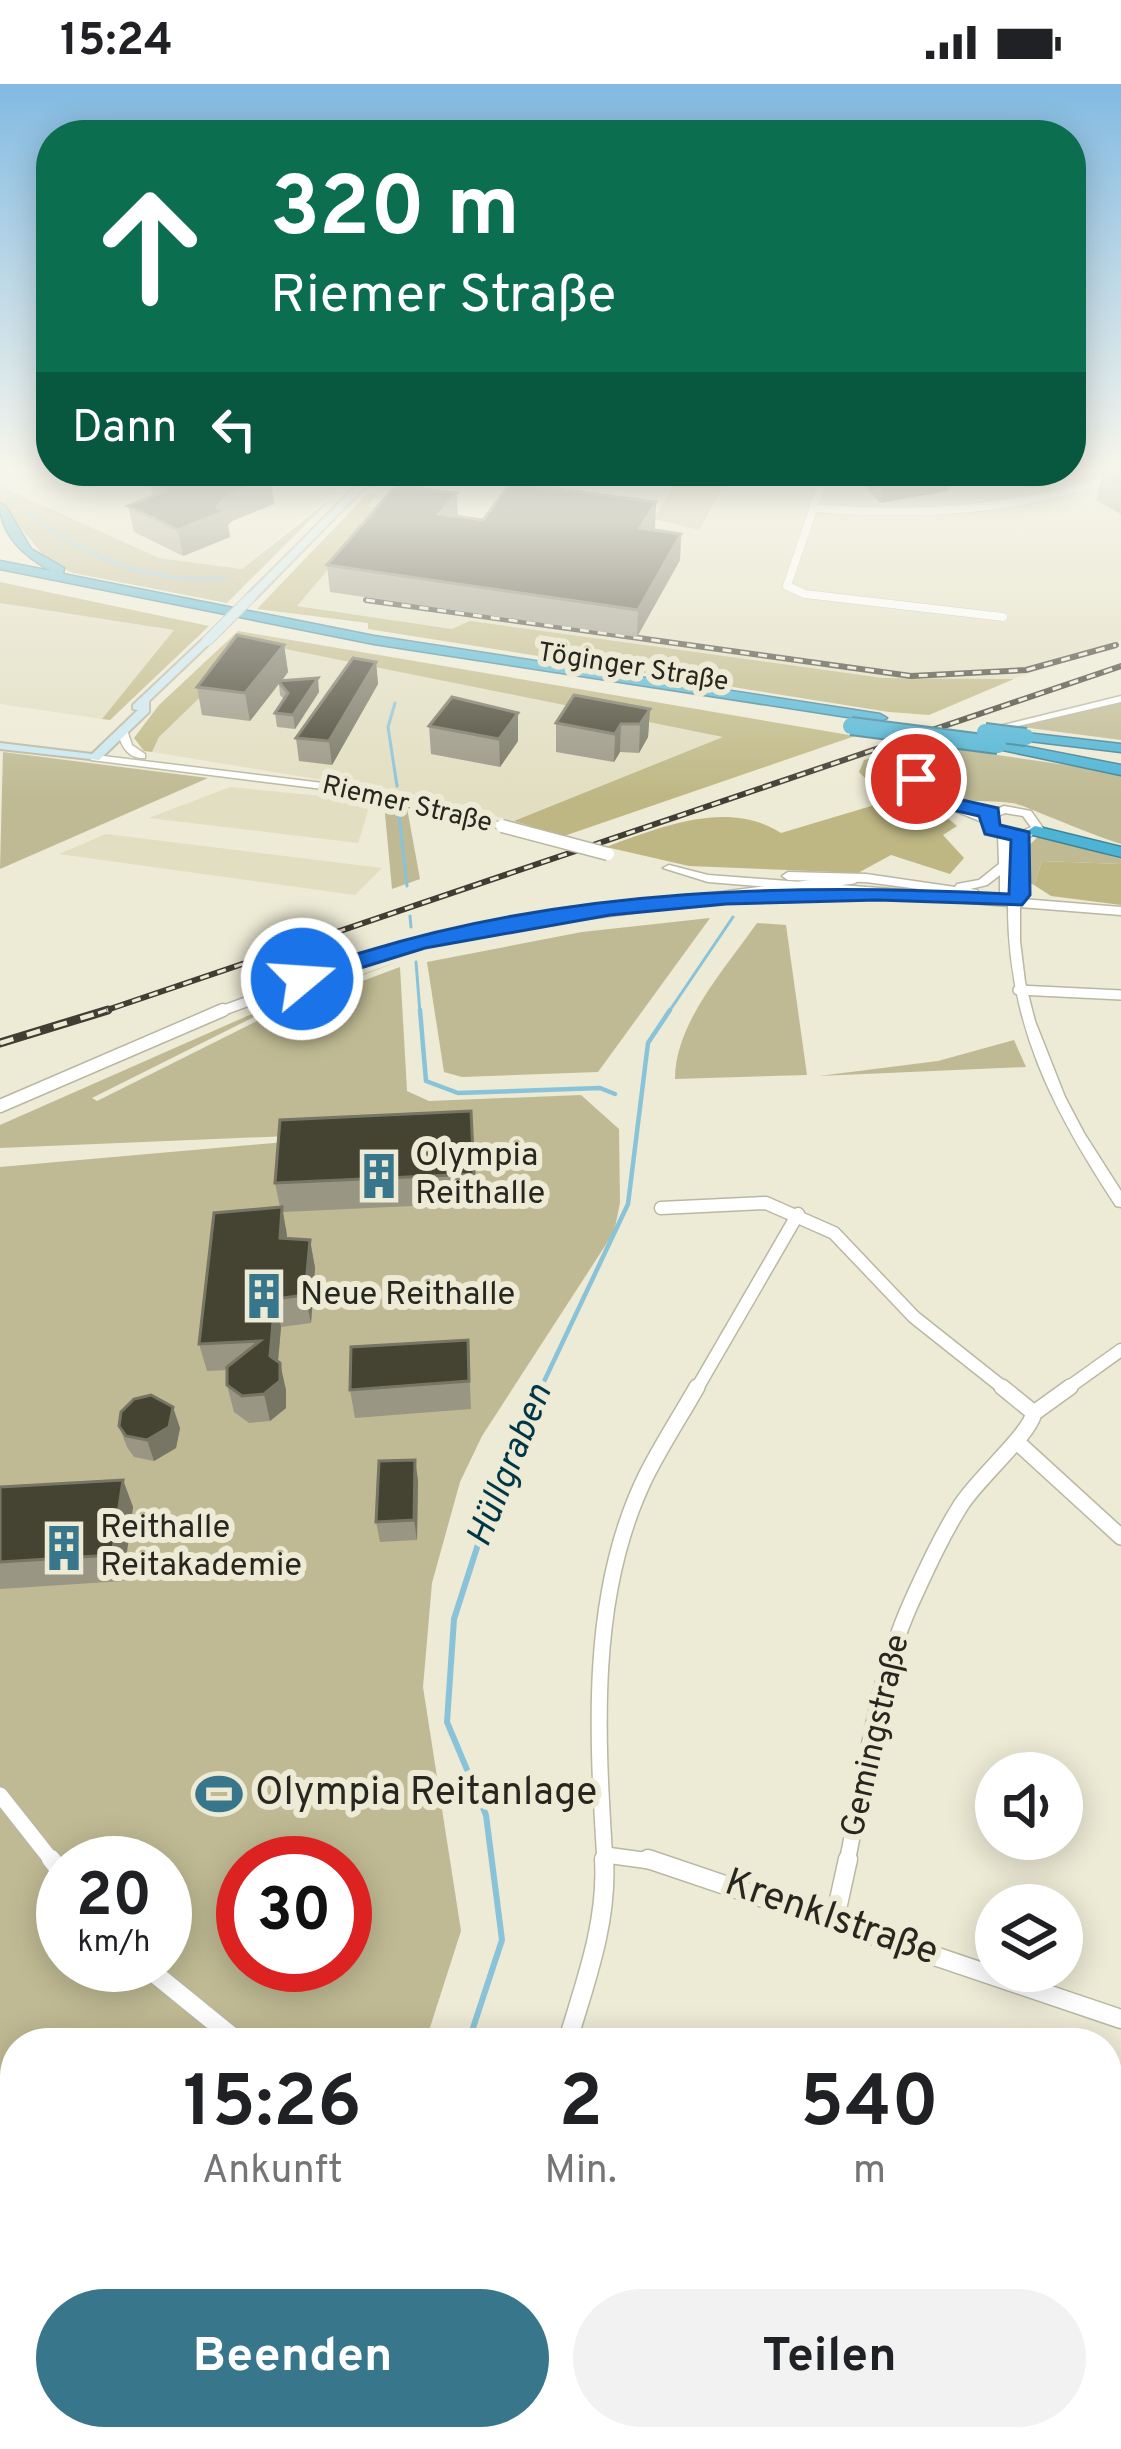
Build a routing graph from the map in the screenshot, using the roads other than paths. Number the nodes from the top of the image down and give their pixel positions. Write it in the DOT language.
graph roads {
  1 [pos="12,577"];
  2 [pos="59,577"];
  3 [pos="87,577"];
  4 [pos="270,577"];
  5 [pos="786,577"];
  6 [pos="134,593"];
  7 [pos="1003,617"];
  8 [pos="1121,698"];
  9 [pos="145,703"];
  10 [pos="124,732"];
  11 [pos="0,742"];
  12 [pos="998,745"];
  13 [pos="1121,748"];
  14 [pos="93,754"];
  15 [pos="141,757"];
  16 [pos="1121,759"];
  17 [pos="203,768"];
  18 [pos="1121,770"];
  19 [pos="989,817"];
  20 [pos="1031,830"];
  21 [pos="1004,835"];
  22 [pos="1116,851"];
  23 [pos="608,854"];
  24 [pos="1004,866"];
  25 [pos="866,878"];
  26 [pos="1021,879"];
  27 [pos="808,886"];
  28 [pos="952,888"];
  29 [pos="878,894"];
  30 [pos="726,897"];
  31 [pos="1010,900"];
  32 [pos="1058,905"];
  33 [pos="1121,911"];
  34 [pos="1018,990"];
  35 [pos="1121,995"];
  36 [pos="0,1106"];
  37 [pos="1121,1202"];
  38 [pos="661,1208"];
  39 [pos="798,1214"];
  40 [pos="1121,1350"];
  41 [pos="1034,1412"];
  42 [pos="1017,1442"];
  43 [pos="1121,1538"];
  44 [pos="0,1795"];
  45 [pos="36,1840"];
  46 [pos="606,1856"];
  47 [pos="835,1918"];
  48 [pos="177,1992"];
  49 [pos="1121,2019"];
  50 [pos="222,2028"];
  51 [pos="572,2028"];
  1 -- 12 [label="highway, Töginger Straße, bridge"];
  2 -- 6 [label="highway, Töginger Straße"];
  3 -- 6 [label="highway"];
  4 -- 9 [label="main road, bridge"];
  5 -- 7 [label="street"];
  6 -- 13 [label="highway, Töginger Straße, bridge"];
  8 -- 19 [label="street"];
  9 -- 10 [label="main road"];
  9 -- 14 [label="main road"];
  10 -- 14 [label="main road"];
  10 -- 15 [label="street"];
  11 -- 14 [label="main road, Riemer Straße"];
  12 -- 16 [label="highway, Töginger Straße"];
  12 -- 18 [label="highway"];
  14 -- 15 [label="street, Riemer Straße"];
  14 -- 17 [label="street, Riemer Straße"];
  15 -- 17 [label="street, Riemer Straße"];
  17 -- 23 [label="street, Riemer Straße, bridge"];
  19 -- 20 [label="street"];
  19 -- 21 [label="street"];
  20 -- 21 [label="street"];
  20 -- 22 [label="highway"];
  20 -- 26 [label="street"];
  21 -- 24 [label="street"];
  24 -- 28 [label="street"];
  24 -- 31 [label="street"];
  25 -- 27 [label="street"];
  25 -- 27 [label="street"];
  25 -- 28 [label="street"];
  26 -- 31 [label="street"];
  26 -- 32 [label="street"];
  27 -- 29 [label="street"];
  27 -- 30 [label="street"];
  28 -- 31 [label="street"];
  29 -- 30 [label="street"];
  29 -- 31 [label="street"];
  30 -- 36 [label="street"];
  31 -- 32 [label="street"];
  31 -- 34 [label="street"];
  32 -- 33 [label="street"];
  34 -- 35 [label="street"];
  34 -- 37 [label="street"];
  38 -- 39 [label="street"];
  39 -- 41 [label="street"];
  39 -- 46 [label="street"];
  40 -- 41 [label="street, Gemingstraße"];
  41 -- 42 [label="street, Gemingstraße"];
  42 -- 43 [label="street"];
  42 -- 47 [label="street, Gemingstraße"];
  44 -- 45 [label="street"];
  46 -- 47 [label="street, Krenklstraße"];
  46 -- 51 [label="street"];
  47 -- 49 [label="street, Krenklstraße"];
  48 -- 50 [label="street"];
}
